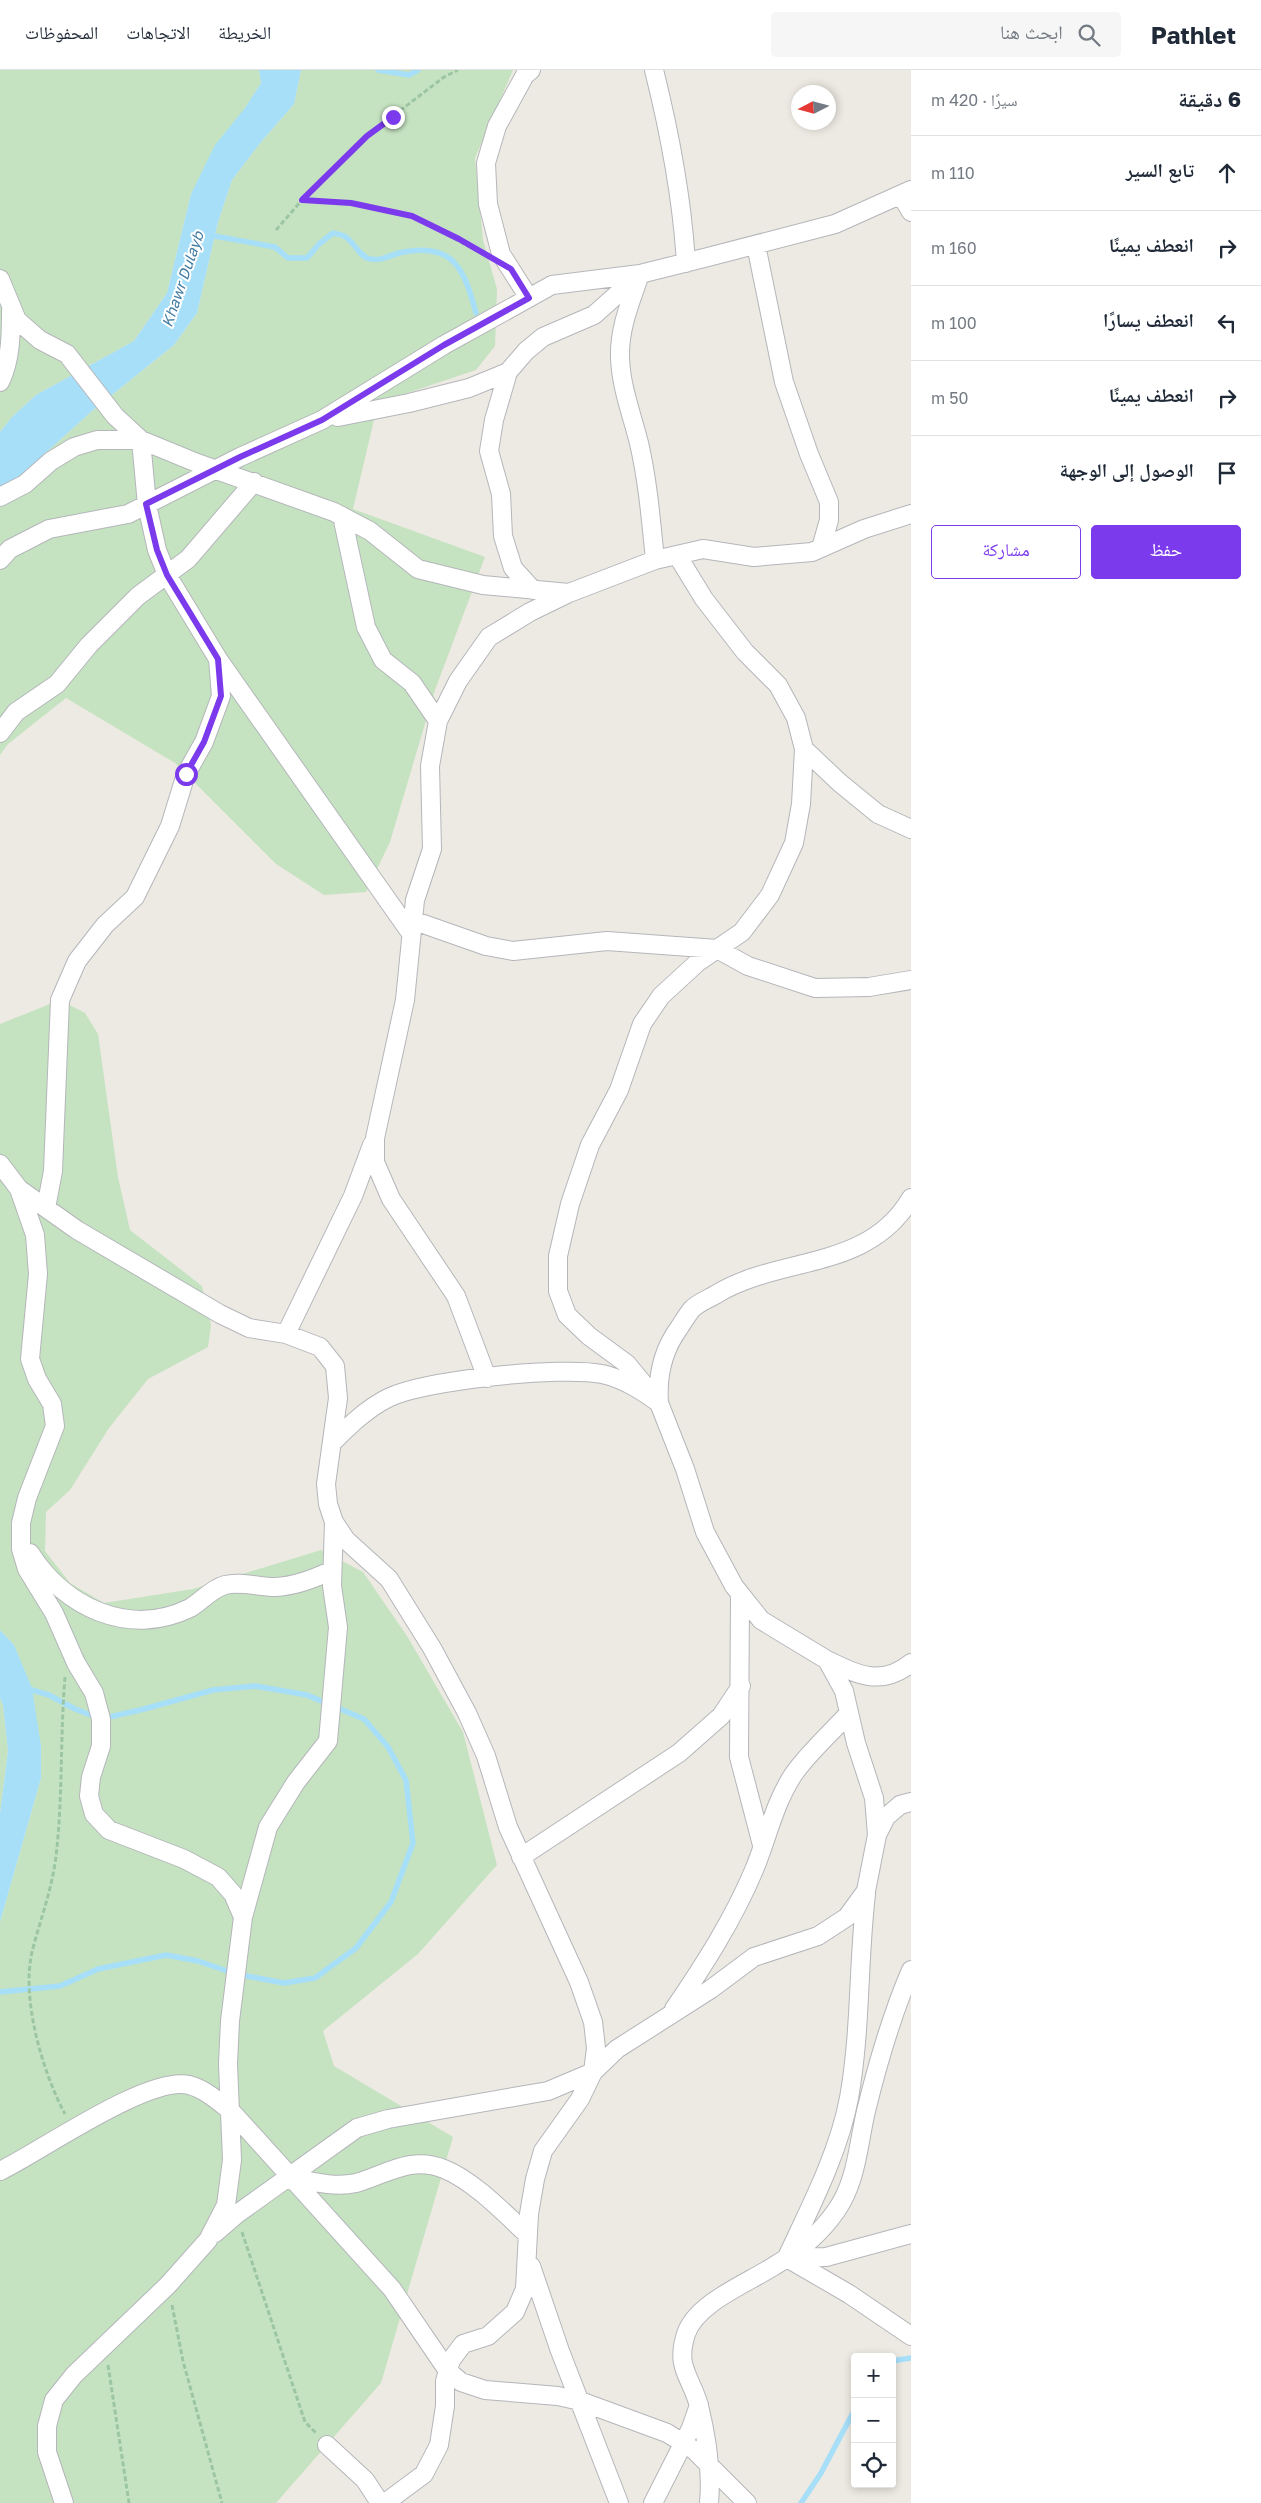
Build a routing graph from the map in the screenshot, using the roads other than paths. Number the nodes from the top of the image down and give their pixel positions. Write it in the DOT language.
graph roads {
  1 [pos="531,70"];
  2 [pos="654,70"];
  3 [pos="906,193"];
  4 [pos="911,212"];
  5 [pos="756,244"];
  6 [pos="488,256"];
  7 [pos="686,263"];
  8 [pos="511,269"];
  9 [pos="640,274"];
  10 [pos="0,279"];
  11 [pos="529,298"];
  12 [pos="11,306"];
  13 [pos="508,372"];
  14 [pos="0,382"];
  15 [pos="322,420"];
  16 [pos="141,440"];
  17 [pos="216,469"];
  18 [pos="254,482"];
  19 [pos="0,497"];
  20 [pos="146,504"];
  21 [pos="911,514"];
  22 [pos="342,516"];
  23 [pos="822,548"];
  24 [pos="677,555"];
  25 [pos="0,560"];
  26 [pos="655,560"];
  27 [pos="167,575"];
  28 [pos="533,590"];
  29 [pos="569,593"];
  30 [pos="218,659"];
  31 [pos="438,722"];
  32 [pos="0,733"];
  33 [pos="804,749"];
  34 [pos="911,829"];
  35 [pos="411,926"];
  36 [pos="717,949"];
  37 [pos="911,980"];
  38 [pos="375,1138"];
  39 [pos="0,1164"];
  40 [pos="19,1189"];
  41 [pos="911,1198"];
  42 [pos="46,1208"];
  43 [pos="286,1334"];
  44 [pos="487,1378"];
  45 [pos="659,1403"];
  46 [pos="332,1443"];
  47 [pos="334,1522"];
  48 [pos="21,1540"];
  49 [pos="332,1570"];
  50 [pos="740,1594"];
  51 [pos="827,1660"];
  52 [pos="911,1663"];
  53 [pos="741,1686"];
  54 [pos="849,1713"];
  55 [pos="911,1802"];
  56 [pos="877,1835"];
  57 [pos="762,1845"];
  58 [pos="521,1858"];
  59 [pos="866,1891"];
  60 [pos="243,1917"];
  61 [pos="911,1970"];
  62 [pos="668,2017"];
  63 [pos="593,2072"];
  64 [pos="231,2111"];
  65 [pos="0,2172"];
  66 [pos="288,2176"];
  67 [pos="911,2234"];
  68 [pos="528,2235"];
  69 [pos="208,2240"];
  70 [pos="528,2256"];
  71 [pos="786,2258"];
  72 [pos="911,2336"];
  73 [pos="448,2371"];
  74 [pos="580,2401"];
  75 [pos="699,2405"];
  76 [pos="682,2442"];
  77 [pos="327,2445"];
  78 [pos="711,2470"];
  79 [pos="64,2503"];
  80 [pos="380,2503"];
  81 [pos="385,2503"];
  82 [pos="619,2503"];
  83 [pos="653,2503"];
  84 [pos="709,2503"];
  85 [pos="718,2503"];
  86 [pos="747,2503"];
  1 -- 8 [label="street"];
  2 -- 7 [label="street"];
  3 -- 4 [label="street"];
  3 -- 5 [label="street"];
  5 -- 7 [label="street"];
  5 -- 23 [label="street"];
  6 -- 8 [label="street"];
  7 -- 9 [label="street"];
  8 -- 11 [label="street"];
  9 -- 11 [label="street"];
  9 -- 13 [label="street"];
  9 -- 26 [label="street"];
  10 -- 12 [label="street"];
  11 -- 15 [label="street"];
  12 -- 14 [label="street"];
  12 -- 16 [label="street"];
  13 -- 15 [label="street"];
  13 -- 28 [label="street"];
  15 -- 17 [label="street"];
  16 -- 17 [label="street"];
  16 -- 19 [label="street"];
  16 -- 20 [label="street"];
  17 -- 18 [label="street"];
  17 -- 20 [label="street"];
  18 -- 22 [label="street"];
  18 -- 27 [label="street"];
  20 -- 25 [label="street"];
  20 -- 27 [label="street"];
  21 -- 23 [label="street"];
  22 -- 28 [label="street"];
  22 -- 31 [label="street"];
  23 -- 24 [label="street"];
  24 -- 26 [label="street"];
  24 -- 33 [label="street"];
  26 -- 29 [label="street"];
  27 -- 30 [label="street"];
  27 -- 32 [label="street"];
  28 -- 29 [label="street"];
  29 -- 31 [label="street"];
  30 -- 35 [label="street"];
  30 -- 42 [label="street"];
  31 -- 35 [label="street"];
  33 -- 34 [label="street"];
  33 -- 36 [label="street"];
  35 -- 36 [label="street"];
  35 -- 38 [label="street"];
  36 -- 37 [label="street"];
  36 -- 45 [label="street"];
  38 -- 43 [label="street"];
  38 -- 44 [label="street"];
  39 -- 40 [label="street"];
  40 -- 42 [label="street"];
  40 -- 48 [label="street"];
  41 -- 45 [label="street"];
  42 -- 43 [label="street"];
  43 -- 46 [label="street"];
  44 -- 45 [label="street"];
  44 -- 46 [label="street"];
  45 -- 50 [label="street"];
  46 -- 47 [label="street"];
  47 -- 49 [label="street"];
  47 -- 58 [label="street"];
  48 -- 49 [label="street"];
  48 -- 60 [label="street"];
  49 -- 60 [label="street"];
  50 -- 51 [label="street"];
  50 -- 53 [label="street"];
  51 -- 52 [label="street"];
  51 -- 54 [label="street"];
  53 -- 57 [label="street"];
  53 -- 58 [label="street"];
  54 -- 56 [label="street"];
  54 -- 57 [label="street"];
  55 -- 56 [label="street"];
  56 -- 59 [label="street"];
  57 -- 62 [label="street"];
  58 -- 63 [label="street"];
  59 -- 62 [label="street"];
  59 -- 71 [label="street"];
  60 -- 64 [label="street"];
  61 -- 71 [label="street"];
  62 -- 63 [label="street"];
  63 -- 66 [label="street"];
  63 -- 68 [label="street"];
  64 -- 65 [label="street"];
  64 -- 66 [label="street"];
  64 -- 69 [label="street"];
  66 -- 68 [label="street"];
  66 -- 69 [label="street"];
  66 -- 73 [label="street"];
  67 -- 71 [label="street"];
  68 -- 70 [label="street"];
  69 -- 79 [label="street"];
  70 -- 73 [label="street"];
  70 -- 74 [label="street"];
  71 -- 72 [label="street"];
  71 -- 75 [label="street"];
  73 -- 74 [label="street"];
  73 -- 81 [label="street"];
  74 -- 76 [label="street"];
  74 -- 82 [label="street"];
  75 -- 76 [label="street"];
  75 -- 78 [label="street"];
  76 -- 78 [label="street"];
  76 -- 83 [label="street"];
  77 -- 80 [label="street"];
  78 -- 84 [label="street"];
  78 -- 85 [label="street"];
  78 -- 86 [label="street"];
}
